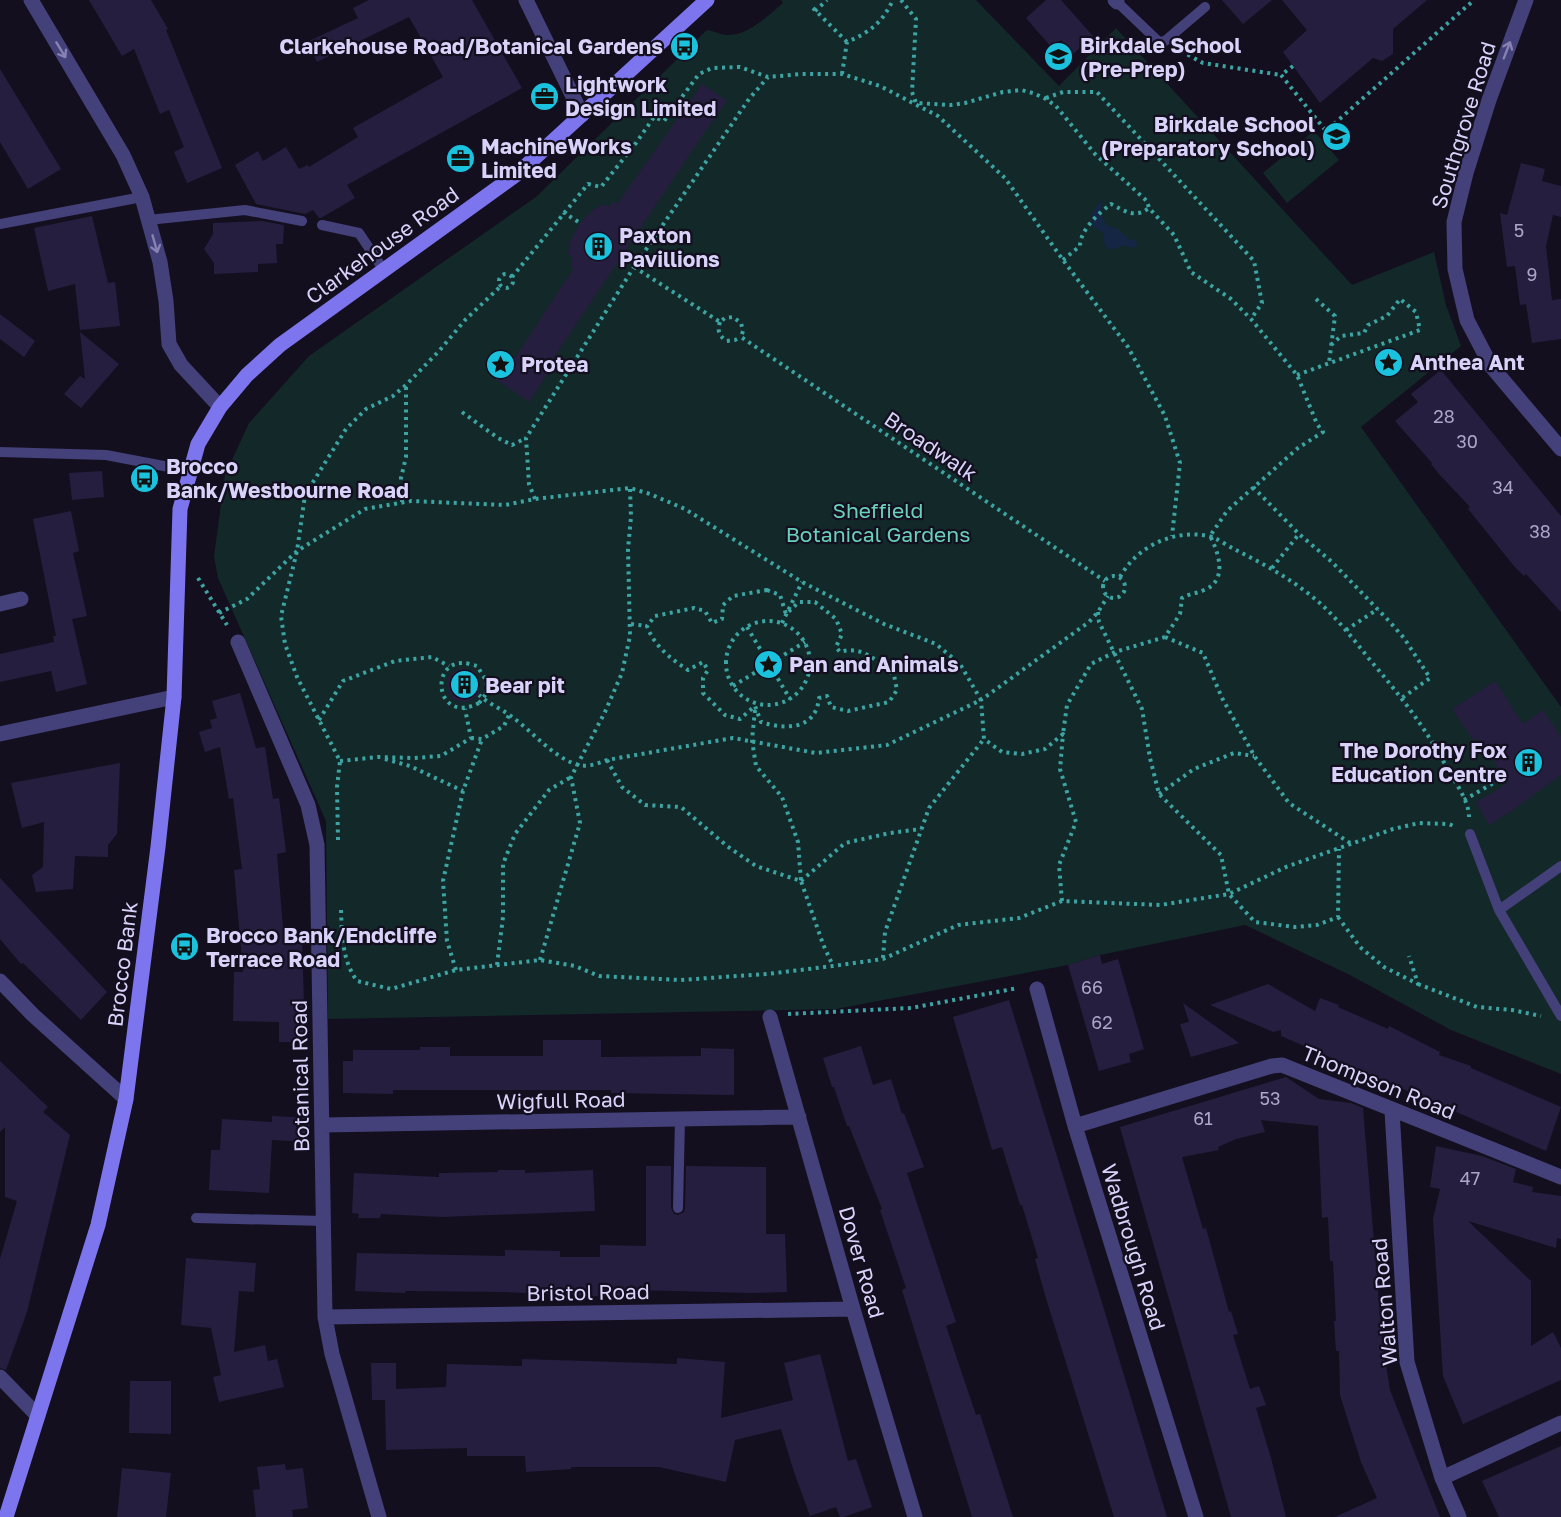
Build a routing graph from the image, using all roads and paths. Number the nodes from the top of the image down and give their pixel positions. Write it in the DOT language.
graph roads {
  1 [pos="31,0"];
  2 [pos="526,0"];
  3 [pos="707,0"];
  4 [pos="827,0"];
  5 [pos="893,0"];
  6 [pos="901,0"];
  7 [pos="1474,0"];
  8 [pos="1526,0"];
  9 [pos="1116,1"];
  10 [pos="1205,7"];
  11 [pos="1165,41"];
  12 [pos="847,42"];
  13 [pos="1293,66"];
  14 [pos="842,74"];
  15 [pos="1281,75"];
  16 [pos="768,77"];
  17 [pos="1046,99"];
  18 [pos="916,103"];
  19 [pos="582,115"];
  20 [pos="141,197"];
  21 [pos="1149,208"];
  22 [pos="563,212"];
  23 [pos="148,220"];
  24 [pos="302,221"];
  25 [pos="580,223"];
  26 [pos="0,224"];
  27 [pos="322,225"];
  28 [pos="1063,260"];
  29 [pos="634,267"];
  30 [pos="383,269"];
  31 [pos="512,277"];
  32 [pos="501,286"];
  33 [pos="1316,299"];
  34 [pos="1251,319"];
  35 [pos="720,322"];
  36 [pos="741,337"];
  37 [pos="1331,345"];
  38 [pos="1329,363"];
  39 [pos="1297,375"];
  40 [pos="406,385"];
  41 [pos="220,407"];
  42 [pos="462,412"];
  43 [pos="526,438"];
  44 [pos="1561,449"];
  45 [pos="0,452"];
  46 [pos="190,471"];
  47 [pos="1253,487"];
  48 [pos="630,488"];
  49 [pos="535,499"];
  50 [pos="402,502"];
  51 [pos="1299,534"];
  52 [pos="1210,536"];
  53 [pos="1172,537"];
  54 [pos="178,547"];
  55 [pos="297,552"];
  56 [pos="1272,568"];
  57 [pos="1120,577"];
  58 [pos="1105,581"];
  59 [pos="802,582"];
  60 [pos="1108,596"];
  61 [pos="21,599"];
  62 [pos="0,604"];
  63 [pos="1378,609"];
  64 [pos="1098,612"];
  65 [pos="219,613"];
  66 [pos="786,614"];
  67 [pos="782,623"];
  68 [pos="631,624"];
  69 [pos="647,626"];
  70 [pos="747,627"];
  71 [pos="1346,630"];
  72 [pos="1165,637"];
  73 [pos="238,642"];
  74 [pos="805,642"];
  75 [pos="1115,652"];
  76 [pos="768,664"];
  77 [pos="449,666"];
  78 [pos="733,686"];
  79 [pos="479,695"];
  80 [pos="174,697"];
  81 [pos="1402,698"];
  82 [pos="790,699"];
  83 [pos="981,700"];
  84 [pos="756,705"];
  85 [pos="465,709"];
  86 [pos="509,715"];
  87 [pos="319,720"];
  88 [pos="0,734"];
  89 [pos="1063,734"];
  90 [pos="471,738"];
  91 [pos="482,739"];
  92 [pos="984,739"];
  93 [pos="752,740"];
  94 [pos="378,757"];
  95 [pos="1255,757"];
  96 [pos="607,760"];
  97 [pos="340,761"];
  98 [pos="577,765"];
  99 [pos="571,777"];
  100 [pos="1504,777"];
  101 [pos="463,791"];
  102 [pos="1159,794"];
  103 [pos="1464,800"];
  104 [pos="921,829"];
  105 [pos="1470,834"];
  106 [pos="338,843"];
  107 [pos="1351,844"];
  108 [pos="1339,849"];
  109 [pos="1561,866"];
  110 [pos="801,881"];
  111 [pos="1229,894"];
  112 [pos="340,900"];
  113 [pos="1062,901"];
  114 [pos="1499,910"];
  115 [pos="1338,917"];
  116 [pos="1409,956"];
  117 [pos="883,959"];
  118 [pos="540,960"];
  119 [pos="497,965"];
  120 [pos="833,966"];
  121 [pos="456,970"];
  122 [pos="0,981"];
  123 [pos="1418,984"];
  124 [pos="1037,989"];
  125 [pos="1561,1016"];
  126 [pos="770,1017"];
  127 [pos="1544,1017"];
  128 [pos="126,1100"];
  129 [pos="1392,1111"];
  130 [pos="799,1117"];
  131 [pos="680,1119"];
  132 [pos="323,1125"];
  133 [pos="1075,1126"];
  134 [pos="1561,1177"];
  135 [pos="678,1208"];
  136 [pos="196,1218"];
  137 [pos="324,1221"];
  138 [pos="853,1309"];
  139 [pos="325,1317"];
  140 [pos="0,1377"];
  141 [pos="37,1416"];
  142 [pos="1561,1423"];
  143 [pos="1442,1478"];
  144 [pos="6,1517"];
  145 [pos="379,1517"];
  146 [pos="915,1517"];
  147 [pos="1196,1517"];
  148 [pos="1459,1517"];
  1 -- 20 [label="street, one-way"];
  2 -- 19 [label="street"];
  3 -- 19 [label="main road, Clarkehouse Road"];
  4 -- 12 [label="path"];
  5 -- 12 [label="path"];
  6 -- 18 [label="path"];
  7 -- 15 [label="path"];
  44 -- 8 [label="street, Southgrove Road, one-way"];
  9 -- 11 [label="lane"];
  10 -- 11 [label="lane"];
  11 -- 15 [label="path"];
  12 -- 14 [label="path"];
  13 -- 15 [label="path"];
  14 -- 16 [label="path"];
  14 -- 18 [label="path"];
  16 -- 22 [label="path"];
  16 -- 29 [label="path"];
  17 -- 18 [label="path"];
  17 -- 21 [label="path"];
  17 -- 34 [label="path"];
  18 -- 28 [label="path"];
  19 -- 30 [label="main road, Clarkehouse Road"];
  20 -- 23 [label="street"];
  20 -- 26 [label="lane"];
  21 -- 28 [label="path"];
  21 -- 34 [label="path"];
  22 -- 25 [label="path"];
  22 -- 31 [label="path"];
  23 -- 24 [label="lane"];
  23 -- 41 [label="street, one-way"];
  27 -- 30 [label="lane"];
  28 -- 53 [label="path"];
  29 -- 35 [label="path, Broadwalk"];
  29 -- 43 [label="path"];
  30 -- 41 [label="main road, Clarkehouse Road"];
  31 -- 32 [label="path"];
  31 -- 32 [label="path"];
  32 -- 40 [label="path"];
  33 -- 37 [label="path"];
  34 -- 39 [label="path"];
  35 -- 36 [label="path, Broadwalk"];
  35 -- 36 [label="path, Broadwalk"];
  36 -- 58 [label="path, Broadwalk"];
  37 -- 38 [label="path"];
  37 -- 38 [label="path"];
  38 -- 39 [label="path"];
  39 -- 47 [label="path"];
  40 -- 50 [label="path"];
  40 -- 55 [label="path"];
  41 -- 46 [label="main road, Brocco Bank"];
  42 -- 43 [label="path"];
  43 -- 49 [label="path"];
  45 -- 46 [label="lane"];
  46 -- 54 [label="main road, Brocco Bank"];
  47 -- 51 [label="path"];
  47 -- 52 [label="path"];
  48 -- 49 [label="path"];
  48 -- 59 [label="path"];
  48 -- 68 [label="path"];
  49 -- 50 [label="path"];
  50 -- 55 [label="path"];
  51 -- 56 [label="path"];
  51 -- 63 [label="path"];
  52 -- 53 [label="path"];
  52 -- 56 [label="path"];
  52 -- 72 [label="path"];
  53 -- 57 [label="path"];
  54 -- 65 [label="path"];
  54 -- 80 [label="main road, Brocco Bank"];
  55 -- 65 [label="path"];
  55 -- 87 [label="path"];
  56 -- 71 [label="path"];
  57 -- 58 [label="path"];
  57 -- 60 [label="path"];
  58 -- 60 [label="path"];
  59 -- 66 [label="path"];
  59 -- 83 [label="path"];
  60 -- 64 [label="path"];
  61 -- 62 [label="street"];
  63 -- 71 [label="path"];
  63 -- 81 [label="path"];
  64 -- 75 [label="path"];
  64 -- 83 [label="path"];
  65 -- 73 [label="path"];
  66 -- 67 [label="path"];
  66 -- 69 [label="path"];
  66 -- 84 [label="path"];
  67 -- 70 [label="path"];
  67 -- 74 [label="path"];
  68 -- 69 [label="path"];
  68 -- 98 [label="path"];
  69 -- 84 [label="path"];
  70 -- 76 [label="path"];
  70 -- 78 [label="path"];
  71 -- 81 [label="path"];
  72 -- 75 [label="path"];
  72 -- 95 [label="path"];
  73 -- 132 [label="street, Botanical Road"];
  74 -- 76 [label="path"];
  74 -- 82 [label="path"];
  75 -- 89 [label="path"];
  75 -- 102 [label="path"];
  76 -- 78 [label="path"];
  76 -- 82 [label="path"];
  77 -- 85 [label="path"];
  77 -- 85 [label="path, bridge"];
  77 -- 87 [label="path"];
  78 -- 84 [label="path"];
  79 -- 86 [label="path"];
  80 -- 88 [label="street"];
  80 -- 128 [label="main road, Brocco Bank"];
  81 -- 103 [label="path"];
  82 -- 84 [label="path"];
  83 -- 92 [label="path"];
  83 -- 93 [label="path"];
  84 -- 93 [label="path"];
  85 -- 90 [label="path"];
  86 -- 91 [label="path"];
  86 -- 98 [label="path"];
  87 -- 97 [label="path"];
  89 -- 92 [label="path"];
  89 -- 113 [label="path"];
  90 -- 91 [label="path"];
  90 -- 94 [label="path"];
  91 -- 101 [label="path"];
  92 -- 104 [label="path"];
  93 -- 96 [label="path"];
  93 -- 110 [label="path"];
  94 -- 97 [label="path"];
  94 -- 101 [label="path"];
  95 -- 102 [label="path"];
  95 -- 107 [label="path"];
  96 -- 98 [label="path"];
  96 -- 110 [label="path"];
  97 -- 106 [label="path"];
  98 -- 99 [label="path"];
  99 -- 118 [label="path"];
  99 -- 119 [label="path"];
  100 -- 103 [label="path"];
  101 -- 121 [label="path"];
  102 -- 111 [label="path"];
  103 -- 105 [label="path"];
  104 -- 110 [label="path"];
  104 -- 117 [label="path"];
  105 -- 107 [label="path"];
  105 -- 114 [label="lane"];
  107 -- 108 [label="path"];
  108 -- 111 [label="path"];
  108 -- 115 [label="path"];
  109 -- 114 [label="lane"];
  110 -- 120 [label="path"];
  111 -- 113 [label="path"];
  111 -- 115 [label="path"];
  112 -- 121 [label="path"];
  113 -- 117 [label="path"];
  114 -- 125 [label="lane"];
  115 -- 123 [label="path"];
  116 -- 123 [label="path"];
  117 -- 120 [label="path"];
  118 -- 119 [label="path"];
  118 -- 120 [label="path"];
  119 -- 121 [label="path"];
  122 -- 128 [label="street"];
  123 -- 127 [label="path"];
  124 -- 126 [label="path"];
  124 -- 133 [label="street, Wadbrough Road"];
  126 -- 130 [label="street, Dover Road"];
  128 -- 141 [label="main road, Brocco Bank"];
  129 -- 133 [label="street, Thompson Road"];
  129 -- 134 [label="street, Thompson Road"];
  129 -- 143 [label="street, Walton Road"];
  130 -- 131 [label="street, Wigfull Road"];
  130 -- 138 [label="street, Dover Road"];
  131 -- 132 [label="street, Wigfull Road"];
  131 -- 135 [label="lane"];
  132 -- 137 [label="street, Botanical Road"];
  133 -- 147 [label="street, Wadbrough Road"];
  136 -- 137 [label="lane"];
  137 -- 139 [label="street, Botanical Road"];
  138 -- 139 [label="street, Bristol Road"];
  138 -- 146 [label="street, Dover Road"];
  139 -- 145 [label="street, Botanical Road"];
  140 -- 141 [label="street"];
  141 -- 144 [label="main road, Brocco Bank"];
  142 -- 143 [label="street"];
  143 -- 148 [label="street, Walton Road"];
}
